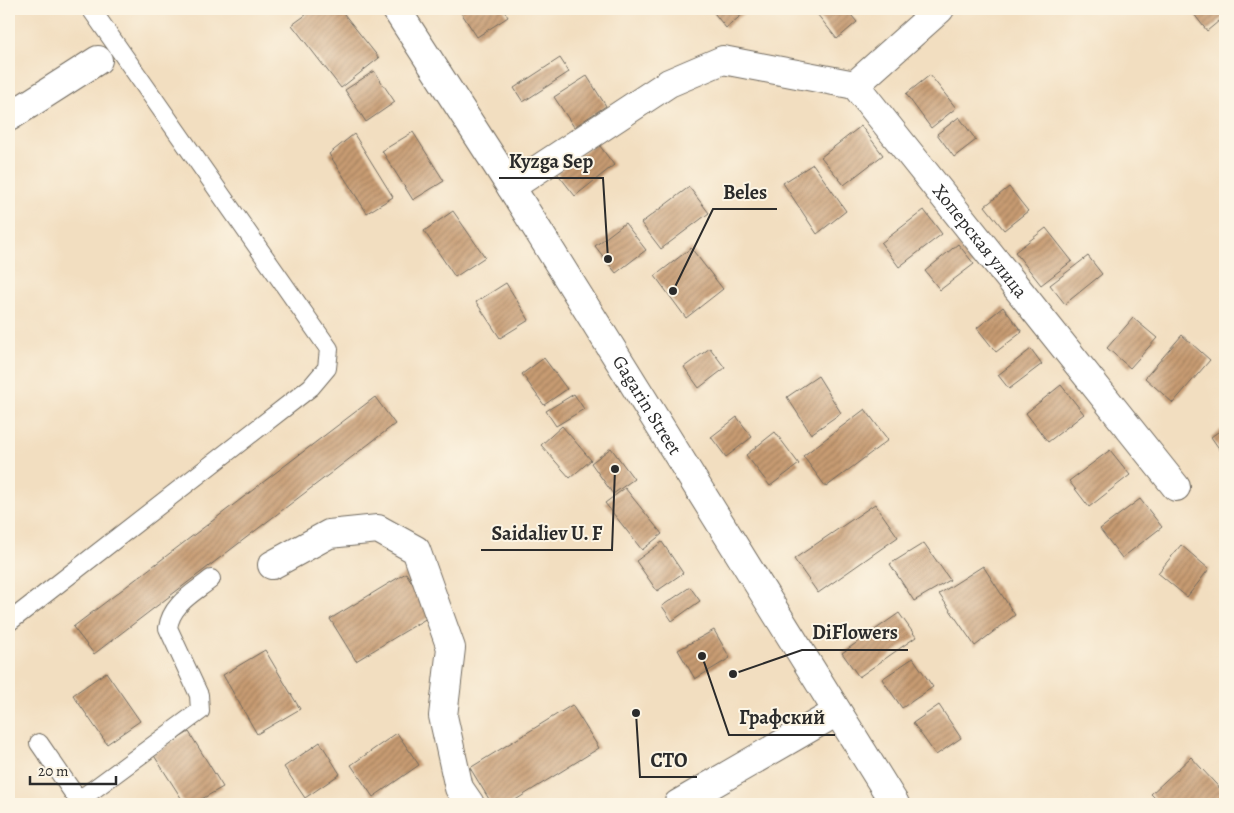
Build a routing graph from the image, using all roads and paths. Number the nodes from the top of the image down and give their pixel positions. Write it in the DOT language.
graph roads {
  1 [pos="91,9"];
  2 [pos="396,9"];
  3 [pos="940,9"];
  4 [pos="98,60"];
  5 [pos="855,85"];
  6 [pos="9,117"];
  7 [pos="511,187"];
  8 [pos="1176,487"];
  9 [pos="272,565"];
  10 [pos="211,578"];
  11 [pos="9,622"];
  12 [pos="837,712"];
  13 [pos="39,743"];
  14 [pos="80,802"];
  15 [pos="470,804"];
  16 [pos="678,804"];
  17 [pos="895,804"];
  1 -- 11 [label="lane"];
  2 -- 7 [label="street, Gagarin Street"];
  3 -- 5 [label="street"];
  4 -- 6 [label="street"];
  5 -- 7 [label="street"];
  5 -- 8 [label="street, Хоперская улица"];
  7 -- 12 [label="street, Gagarin Street"];
  9 -- 15 [label="street"];
  10 -- 14 [label="lane"];
  12 -- 16 [label="street"];
  12 -- 17 [label="street, Gagarin Street"];
  13 -- 14 [label="lane"];
}
